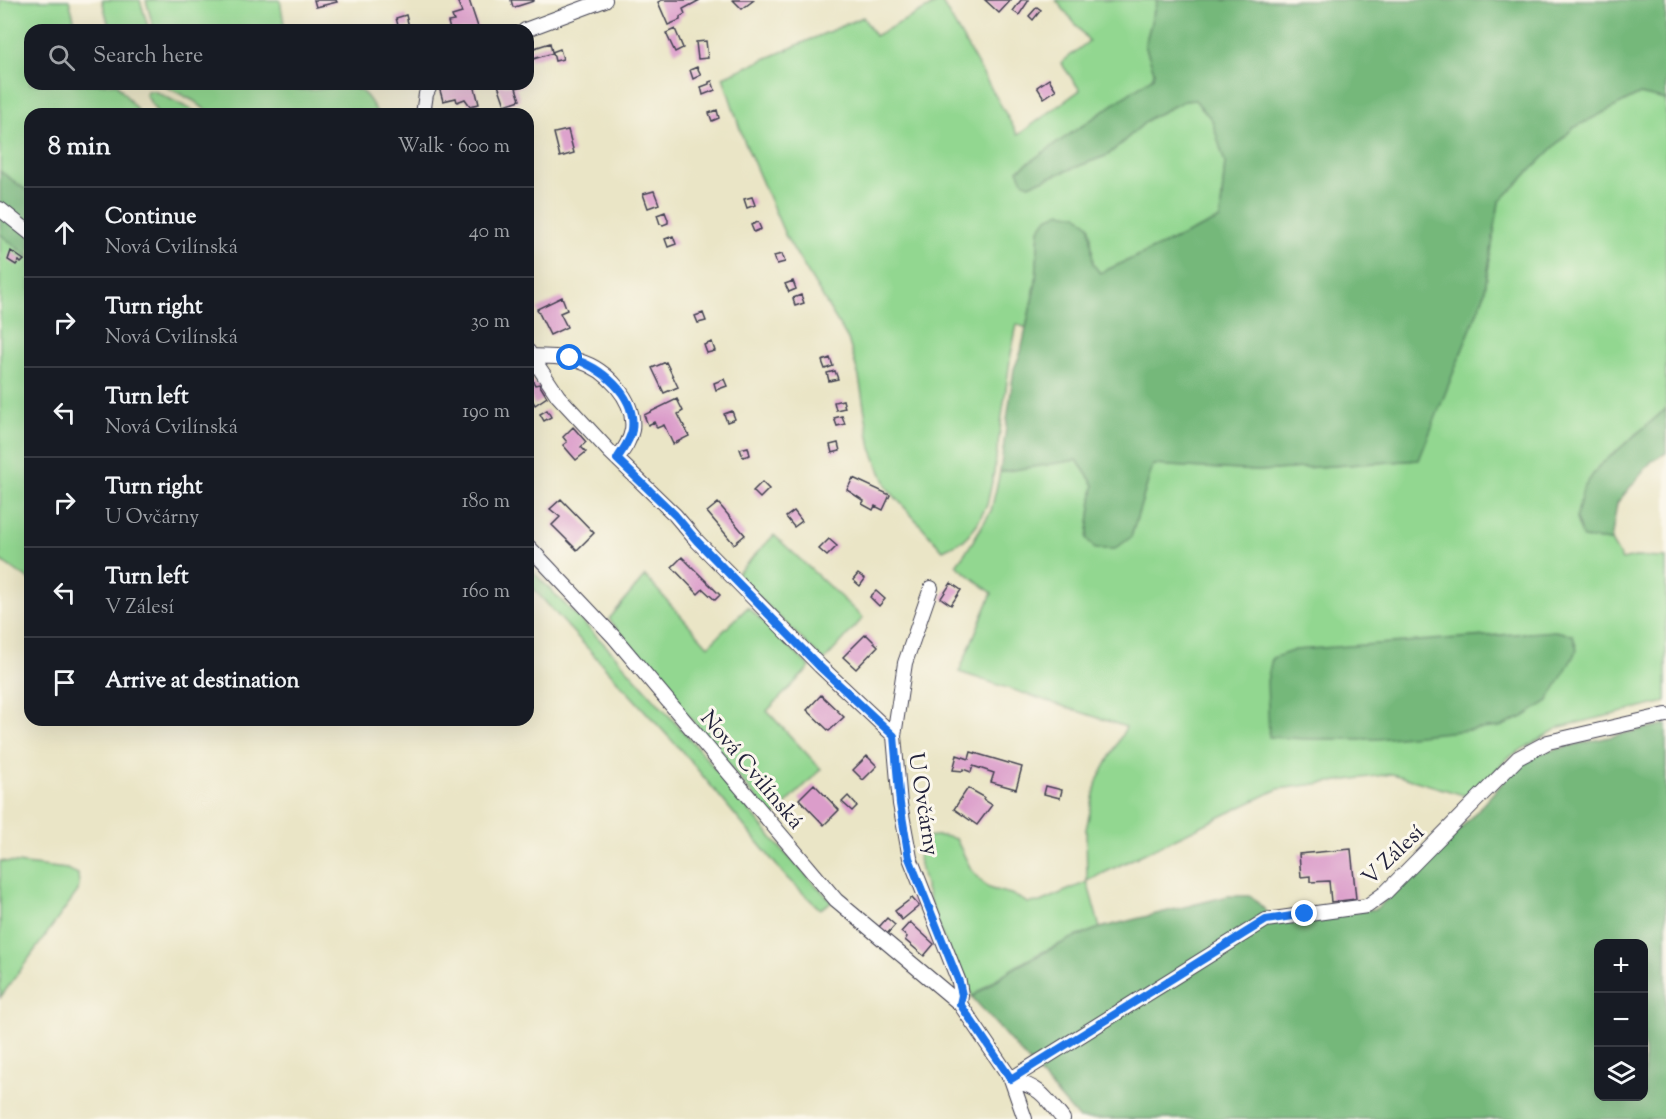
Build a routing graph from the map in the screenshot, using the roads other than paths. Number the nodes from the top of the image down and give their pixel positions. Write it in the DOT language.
graph roads {
  1 [pos="604,0"];
  2 [pos="534,27"];
  3 [pos="428,90"];
  4 [pos="424,108"];
  5 [pos="0,209"];
  6 [pos="24,228"];
  7 [pos="534,354"];
  8 [pos="534,359"];
  9 [pos="617,459"];
  10 [pos="534,552"];
  11 [pos="932,588"];
  12 [pos="1666,715"];
  13 [pos="894,736"];
  14 [pos="960,1004"];
  15 [pos="1011,1079"];
  16 [pos="1025,1119"];
  17 [pos="1063,1119"];
  1 -- 2 [label="street"];
  3 -- 4 [label="street"];
  5 -- 6 [label="street"];
  7 -- 9 [label="street"];
  8 -- 9 [label="street"];
  9 -- 13 [label="street"];
  10 -- 14 [label="street, Nová Cvilínská"];
  11 -- 13 [label="street, U Ovčárny"];
  12 -- 15 [label="street, V Zálesí"];
  13 -- 14 [label="street, U Ovčárny"];
  14 -- 15 [label="street, U Ovčárny"];
  15 -- 16 [label="street, U Ovčárny"];
  15 -- 17 [label="street"];
}
